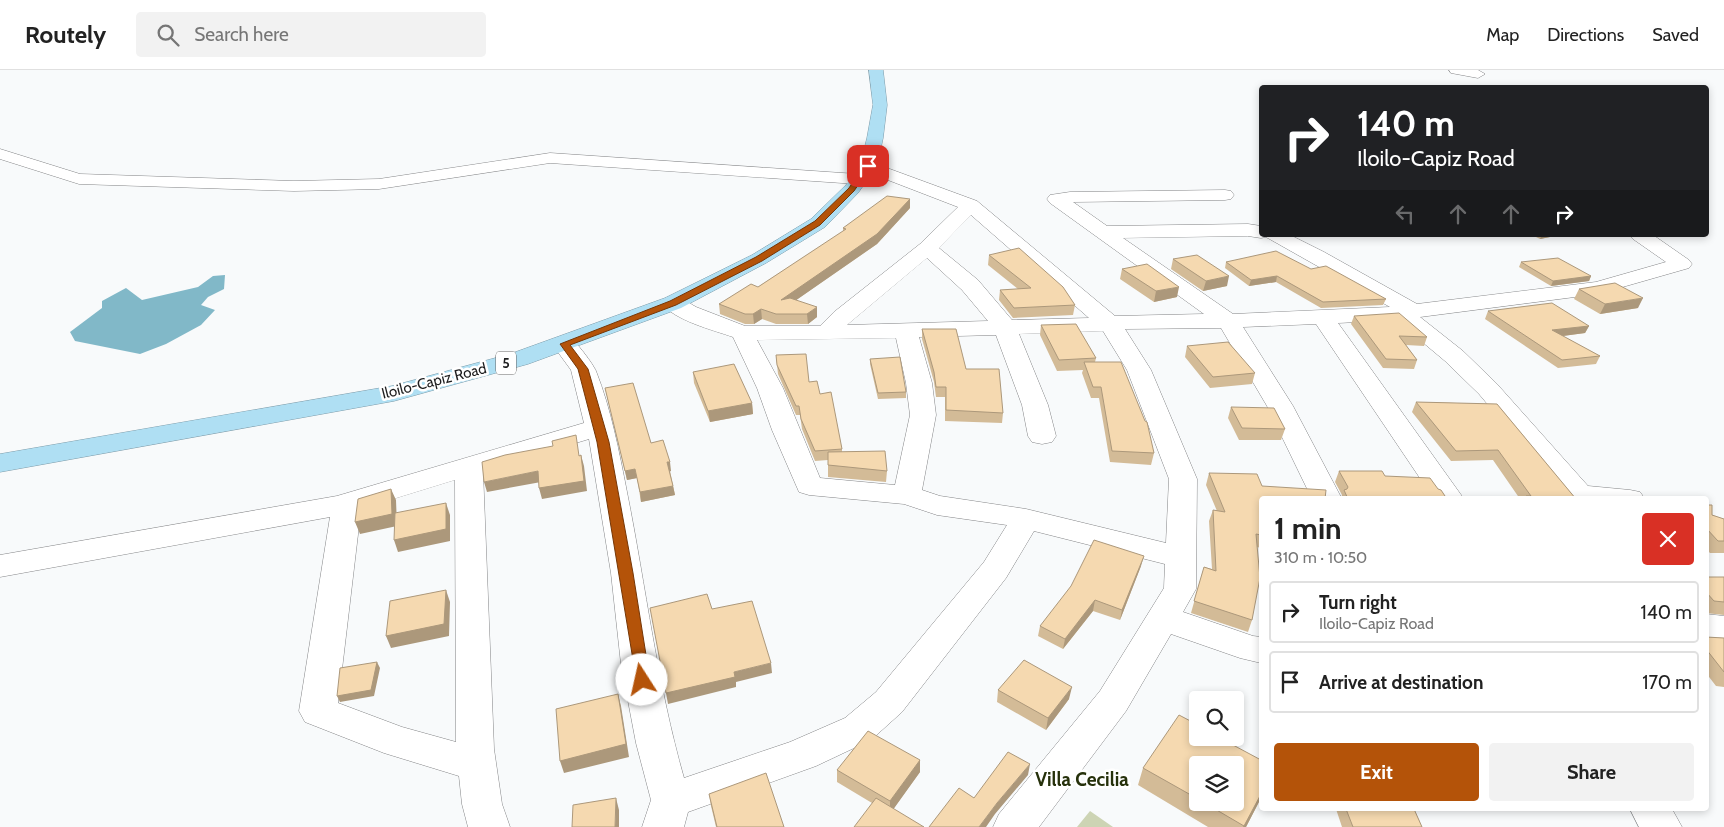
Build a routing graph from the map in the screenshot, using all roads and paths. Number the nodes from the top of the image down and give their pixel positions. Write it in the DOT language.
graph roads {
  1 [pos="876,70"];
  2 [pos="1456,70"];
  3 [pos="1478,74"];
  4 [pos="0,154"];
  5 [pos="863,173"];
  6 [pos="1225,195"];
  7 [pos="970,205"];
  8 [pos="1100,232"];
  9 [pos="1259,232"];
  10 [pos="1279,237"];
  11 [pos="1643,237"];
  12 [pos="927,248"];
  13 [pos="673,303"];
  14 [pos="1406,312"];
  15 [pos="1322,316"];
  16 [pos="1228,321"];
  17 [pos="1110,324"];
  18 [pos="1005,328"];
  19 [pos="910,331"];
  20 [pos="742,333"];
  21 [pos="826,333"];
  22 [pos="564,344"];
  23 [pos="600,427"];
  24 [pos="1042,436"];
  25 [pos="0,463"];
  26 [pos="470,466"];
  27 [pos="907,495"];
  28 [pos="1325,496"];
  29 [pos="1447,496"];
  30 [pos="1581,496"];
  31 [pos="347,503"];
  32 [pos="1026,519"];
  33 [pos="1181,557"];
  34 [pos="0,566"];
  35 [pos="1163,618"];
  36 [pos="1709,626"];
  37 [pos="1724,628"];
  38 [pos="1259,650"];
  39 [pos="476,764"];
  40 [pos="1651,811"];
  41 [pos="667,813"];
  42 [pos="488,827"];
  43 [pos="1014,827"];
  44 [pos="1661,827"];
  1 -- 5 [label="highway, Iloilo-Capiz Road / 5"];
  2 -- 3 [label="street"];
  4 -- 5 [label="street"];
  5 -- 7 [label="street"];
  5 -- 13 [label="highway, Iloilo-Capiz Road / 5"];
  6 -- 8 [label="street"];
  7 -- 12 [label="street"];
  7 -- 17 [label="street"];
  8 -- 9 [label="street"];
  8 -- 16 [label="street"];
  10 -- 14 [label="street"];
  11 -- 14 [label="street"];
  12 -- 18 [label="street"];
  12 -- 21 [label="street"];
  13 -- 20 [label="street"];
  13 -- 22 [label="highway, Iloilo-Capiz Road / 5"];
  14 -- 15 [label="street"];
  14 -- 30 [label="street"];
  15 -- 16 [label="street"];
  15 -- 29 [label="street"];
  16 -- 17 [label="street"];
  16 -- 28 [label="street"];
  17 -- 18 [label="street"];
  17 -- 33 [label="street"];
  18 -- 19 [label="street"];
  18 -- 24 [label="street"];
  19 -- 21 [label="street"];
  19 -- 27 [label="street"];
  20 -- 21 [label="street"];
  20 -- 27 [label="street"];
  22 -- 23 [label="street"];
  22 -- 25 [label="highway, Iloilo-Capiz Road / 5"];
  23 -- 26 [label="street"];
  23 -- 41 [label="street"];
  26 -- 31 [label="street"];
  26 -- 39 [label="street"];
  27 -- 32 [label="street"];
  31 -- 34 [label="street"];
  31 -- 39 [label="street"];
  32 -- 33 [label="street"];
  32 -- 41 [label="street"];
  33 -- 35 [label="street"];
  35 -- 38 [label="street"];
  35 -- 43 [label="street"];
  36 -- 37 [label="street"];
  39 -- 42 [label="street"];
  40 -- 44 [label="street"];
}
